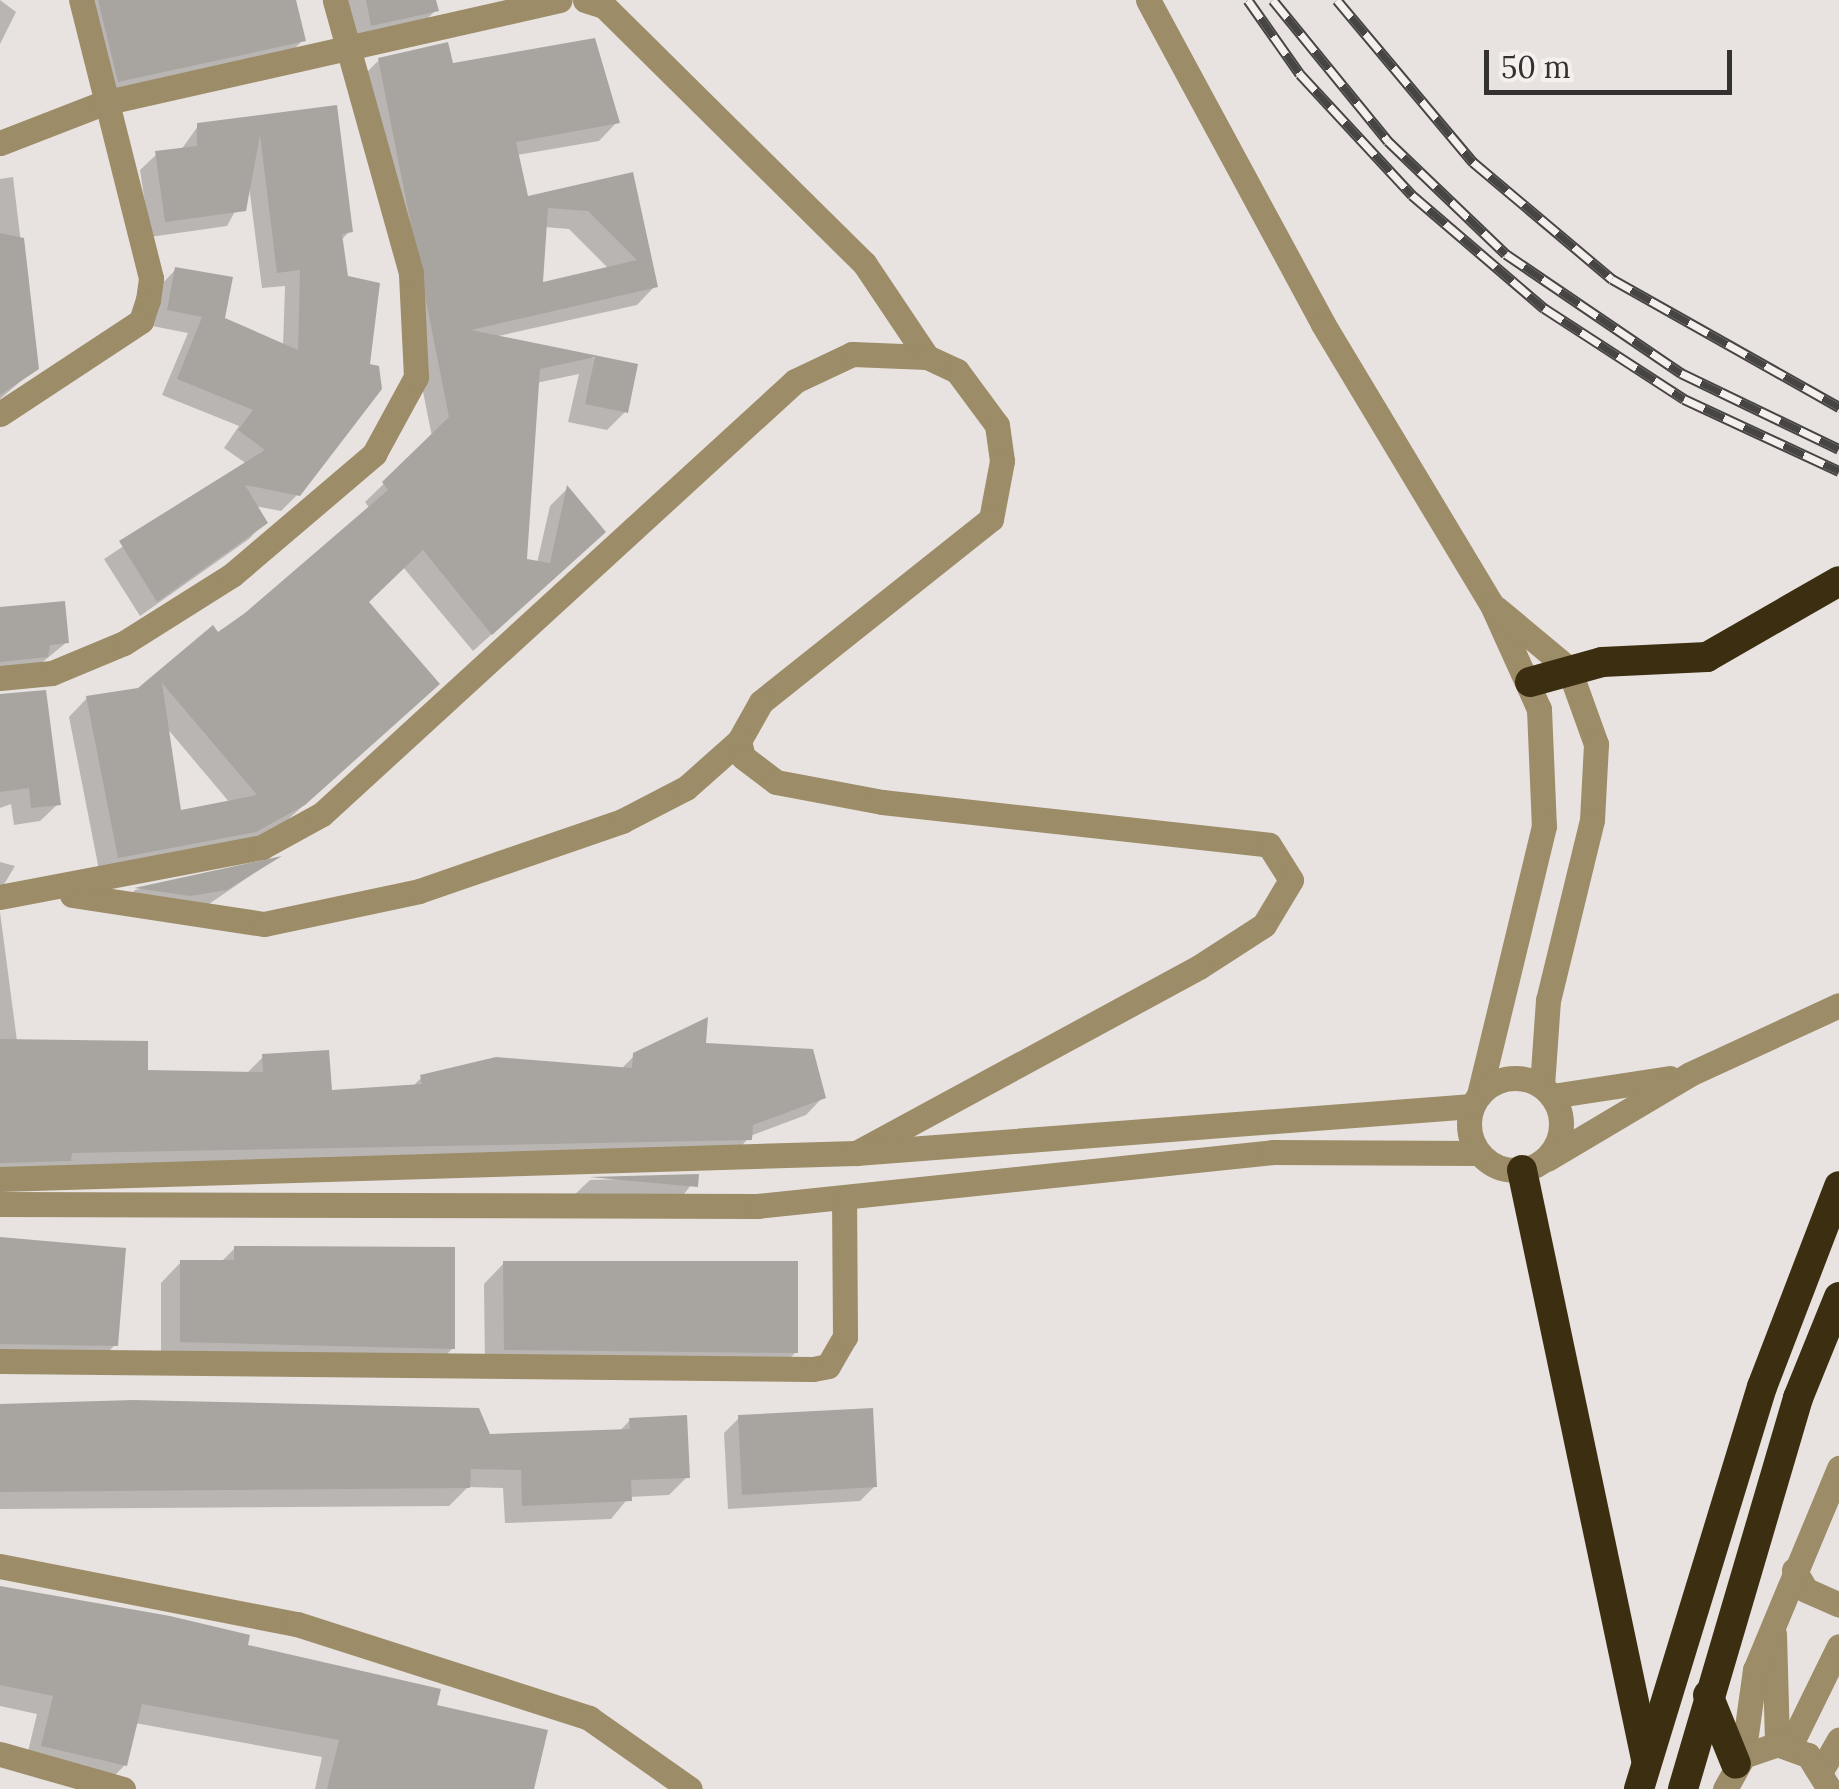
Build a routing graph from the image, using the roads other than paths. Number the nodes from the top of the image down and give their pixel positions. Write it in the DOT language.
graph roads {
  1 [pos="82,0"];
  2 [pos="335,0"];
  3 [pos="560,0"];
  4 [pos="585,0"];
  5 [pos="1148,0"];
  6 [pos="349,46"];
  7 [pos="103,102"];
  8 [pos="0,143"];
  9 [pos="927,358"];
  10 [pos="0,414"];
  11 [pos="1839,581"];
  12 [pos="1492,605"];
  13 [pos="1570,669"];
  14 [pos="0,678"];
  15 [pos="1530,682"];
  16 [pos="739,741"];
  17 [pos="58,892"];
  18 [pos="0,896"];
  19 [pos="1839,1005"];
  20 [pos="1690,1074"];
  21 [pos="1547,1091"];
  22 [pos="1476,1100"];
  23 [pos="1478,1153"];
  24 [pos="856,1154"];
  25 [pos="1534,1165"];
  26 [pos="0,1179"];
  27 [pos="1839,1186"];
  28 [pos="844,1200"];
  29 [pos="0,1204"];
  30 [pos="1839,1297"];
  31 [pos="0,1361"];
  32 [pos="1839,1468"];
  33 [pos="0,1566"];
  34 [pos="1794,1570"];
  35 [pos="1839,1604"];
  36 [pos="1773,1619"];
  37 [pos="1839,1646"];
  38 [pos="1708,1696"];
  39 [pos="1839,1739"];
  40 [pos="1783,1745"];
  41 [pos="0,1754"];
  42 [pos="1735,1770"];
  43 [pos="1642,1776"];
  44 [pos="1825,1779"];
  45 [pos="123,1789"];
  46 [pos="690,1789"];
  47 [pos="1683,1789"];
  1 -- 7 [label="street"];
  2 -- 6 [label="street"];
  3 -- 6 [label="street"];
  4 -- 9 [label="street"];
  5 -- 12 [label="street"];
  6 -- 7 [label="street"];
  6 -- 14 [label="street"];
  7 -- 8 [label="street"];
  7 -- 10 [label="street"];
  9 -- 16 [label="street"];
  9 -- 17 [label="street"];
  11 -- 13 [label="highway"];
  12 -- 13 [label="street"];
  12 -- 15 [label="street"];
  13 -- 15 [label="highway"];
  13 -- 21 [label="street"];
  15 -- 22 [label="street"];
  16 -- 17 [label="street"];
  16 -- 24 [label="street"];
  17 -- 18 [label="street"];
  19 -- 20 [label="street"];
  20 -- 21 [label="street"];
  20 -- 25 [label="street"];
  21 -- 22 [label="street"];
  21 -- 25 [label="street"];
  22 -- 23 [label="street"];
  22 -- 24 [label="street"];
  23 -- 25 [label="street"];
  23 -- 28 [label="street"];
  24 -- 26 [label="street"];
  25 -- 43 [label="highway"];
  27 -- 43 [label="highway"];
  28 -- 29 [label="street"];
  28 -- 31 [label="street"];
  30 -- 38 [label="highway"];
  32 -- 34 [label="street"];
  33 -- 46 [label="street"];
  34 -- 35 [label="street"];
  34 -- 36 [label="street"];
  36 -- 40 [label="street"];
  36 -- 42 [label="street"];
  37 -- 40 [label="street"];
  38 -- 42 [label="highway"];
  38 -- 47 [label="highway"];
  39 -- 44 [label="street"];
  40 -- 42 [label="street"];
  40 -- 44 [label="street"];
  41 -- 45 [label="street"];
}
